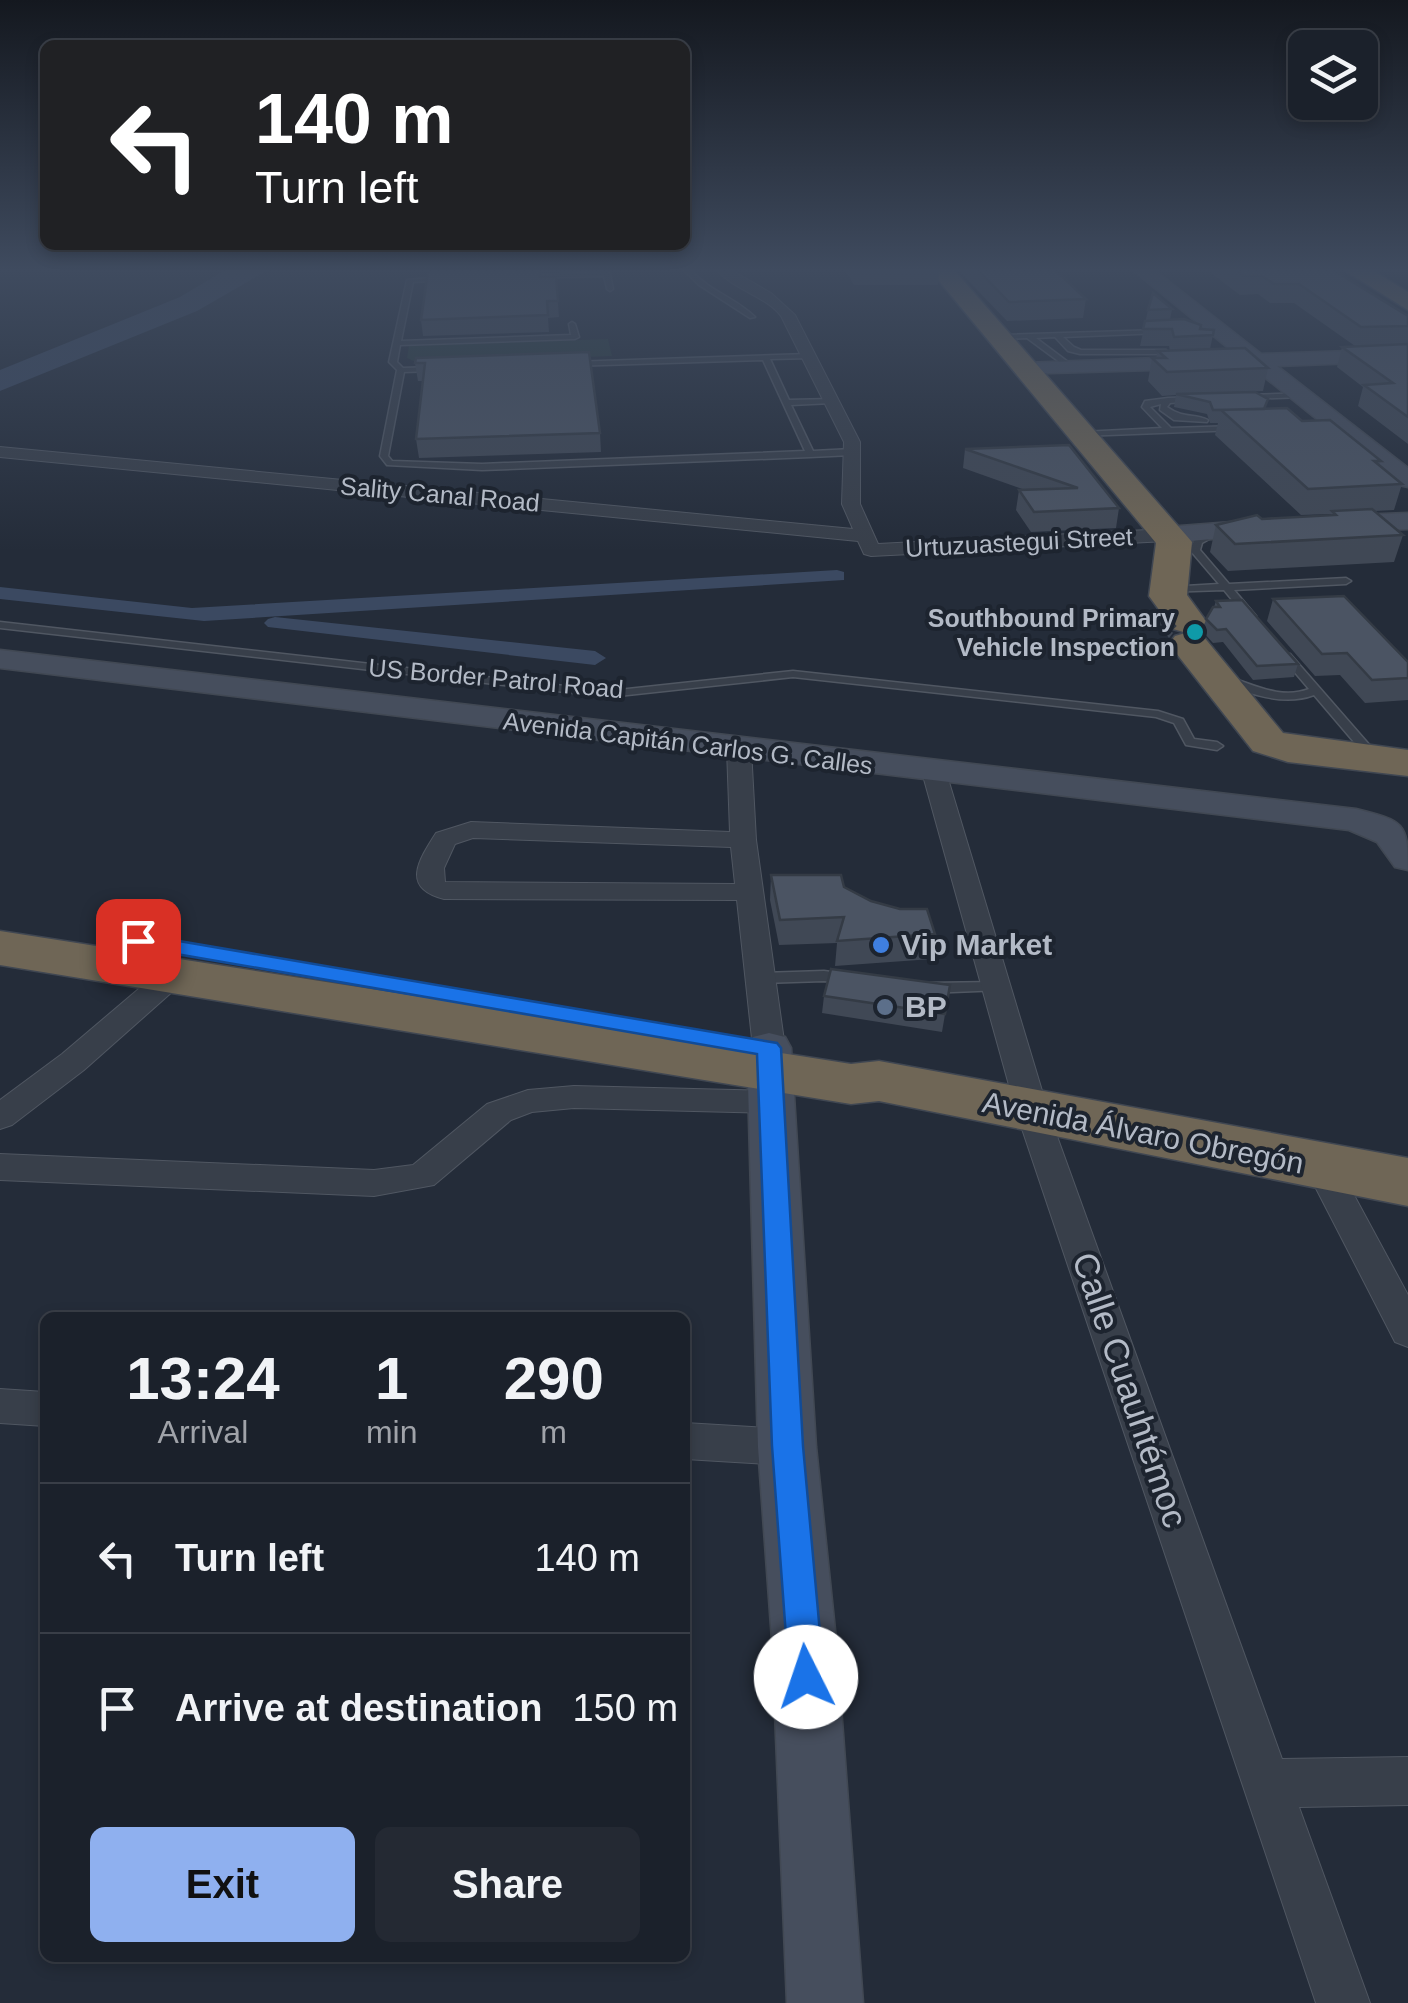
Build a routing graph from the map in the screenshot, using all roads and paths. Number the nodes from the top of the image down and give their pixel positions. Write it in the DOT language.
graph roads {
  1 [pos="395,363"];
  2 [pos="573,363"];
  3 [pos="768,363"];
  4 [pos="812,363"];
  5 [pos="1022,363"];
  6 [pos="1064,363"];
  7 [pos="1118,363"];
  8 [pos="1265,363"];
  9 [pos="554,364"];
  10 [pos="1069,367"];
  11 [pos="440,368"];
  12 [pos="1026,368"];
  13 [pos="401,370"];
  14 [pos="1303,395"];
  15 [pos="1246,397"];
  16 [pos="1230,398"];
  17 [pos="1198,399"];
  18 [pos="1165,400"];
  19 [pos="832,401"];
  20 [pos="786,403"];
  21 [pos="1275,408"];
  22 [pos="1248,418"];
  23 [pos="1242,428"];
  24 [pos="1169,431"];
  25 [pos="1082,434"];
  26 [pos="0,452"];
  27 [pos="852,452"];
  28 [pos="810,454"];
  29 [pos="1408,480"];
  30 [pos="1408,524"];
  31 [pos="1211,535"];
  32 [pos="1170,539"];
  33 [pos="868,543"];
  34 [pos="1346,581"];
  35 [pos="1227,587"];
  36 [pos="0,625"];
  37 [pos="1265,632"];
  38 [pos="1199,634"];
  39 [pos="1278,646"];
  40 [pos="0,659"];
  41 [pos="1316,690"];
  42 [pos="1217,746"];
  43 [pos="739,749"];
  44 [pos="1388,754"];
  45 [pos="934,772"];
  46 [pos="743,840"];
  47 [pos="1408,859"];
  48 [pos="748,892"];
  49 [pos="0,917"];
  50 [pos="0,948"];
  51 [pos="170,976"];
  52 [pos="760,978"];
  53 [pos="866,983"];
  54 [pos="912,987"];
  55 [pos="997,987"];
  56 [pos="770,1074"];
  57 [pos="1034,1114"];
  58 [pos="0,1117"];
  59 [pos="0,1166"];
  60 [pos="1322,1167"];
  61 [pos="1408,1182"];
  62 [pos="1408,1331"];
  63 [pos="0,1406"];
  64 [pos="40,1409"];
  65 [pos="690,1441"];
  66 [pos="787,1446"];
  67 [pos="1408,1781"];
  68 [pos="1268,1783"];
  69 [pos="824,2003"];
  70 [pos="1343,2003"];
  1 -- 13 [label="lane"];
  2 -- 9 [label="lane"];
  3 -- 20 [label="lane"];
  4 -- 19 [label="street"];
  5 -- 12 [label="highway"];
  6 -- 10 [label="lane"];
  7 -- 10 [label="street"];
  8 -- 14 [label="street"];
  10 -- 12 [label="street"];
  11 -- 13 [label="lane"];
  12 -- 25 [label="highway"];
  13 -- 28 [label="lane"];
  14 -- 15 [label="lane"];
  14 -- 29 [label="street"];
  15 -- 16 [label="lane"];
  15 -- 21 [label="lane"];
  17 -- 18 [label="lane"];
  18 -- 22 [label="lane"];
  18 -- 24 [label="lane"];
  19 -- 20 [label="lane"];
  19 -- 27 [label="street"];
  20 -- 28 [label="lane"];
  23 -- 24 [label="lane"];
  24 -- 25 [label="lane"];
  25 -- 32 [label="highway"];
  26 -- 33 [label="street, Sality Canal Road"];
  27 -- 28 [label="lane"];
  27 -- 33 [label="street"];
  30 -- 31 [label="street, Urtuzuastegui Street"];
  30 -- 32 [label="street, Urtuzuastegui Street"];
  31 -- 32 [label="street, Urtuzuastegui Street"];
  31 -- 35 [label="lane"];
  32 -- 33 [label="street, Urtuzuastegui Street"];
  32 -- 38 [label="highway"];
  34 -- 35 [label="lane"];
  35 -- 37 [label="lane"];
  35 -- 38 [label="lane"];
  36 -- 42 [label="lane, US Border Patrol Road"];
  38 -- 41 [label="lane"];
  38 -- 44 [label="highway"];
  39 -- 41 [label="lane"];
  40 -- 43 [label="street, Avenida Capitán Carlos G. Calles"];
  41 -- 44 [label="lane"];
  43 -- 45 [label="street, Avenida Capitán Carlos G. Calles"];
  43 -- 46 [label="street"];
  45 -- 47 [label="street, Avenida Capitán Carlos G. Calles"];
  45 -- 55 [label="street, Calle Cuauhtémoc"];
  46 -- 48 [label="street"];
  46 -- 48 [label="street"];
  48 -- 52 [label="street"];
  49 -- 56 [label="highway, Avenida Álvaro Obregón"];
  50 -- 51 [label="highway, Avenida Álvaro Obregón"];
  51 -- 56 [label="highway, Avenida Álvaro Obregón"];
  51 -- 58 [label="street"];
  52 -- 53 [label="lane"];
  52 -- 56 [label="street"];
  54 -- 55 [label="lane"];
  55 -- 57 [label="street, Calle Cuauhtémoc"];
  56 -- 57 [label="highway, Avenida Álvaro Obregón"];
  56 -- 59 [label="street"];
  56 -- 66 [label="street"];
  57 -- 60 [label="highway, Avenida Álvaro Obregón"];
  57 -- 68 [label="street, Calle Cuauhtémoc"];
  60 -- 61 [label="highway, Avenida Álvaro Obregón"];
  60 -- 62 [label="street"];
  63 -- 64 [label="street"];
  65 -- 66 [label="street"];
  66 -- 69 [label="street"];
  67 -- 68 [label="street"];
  68 -- 70 [label="street, Calle Cuauhtémoc"];
}
